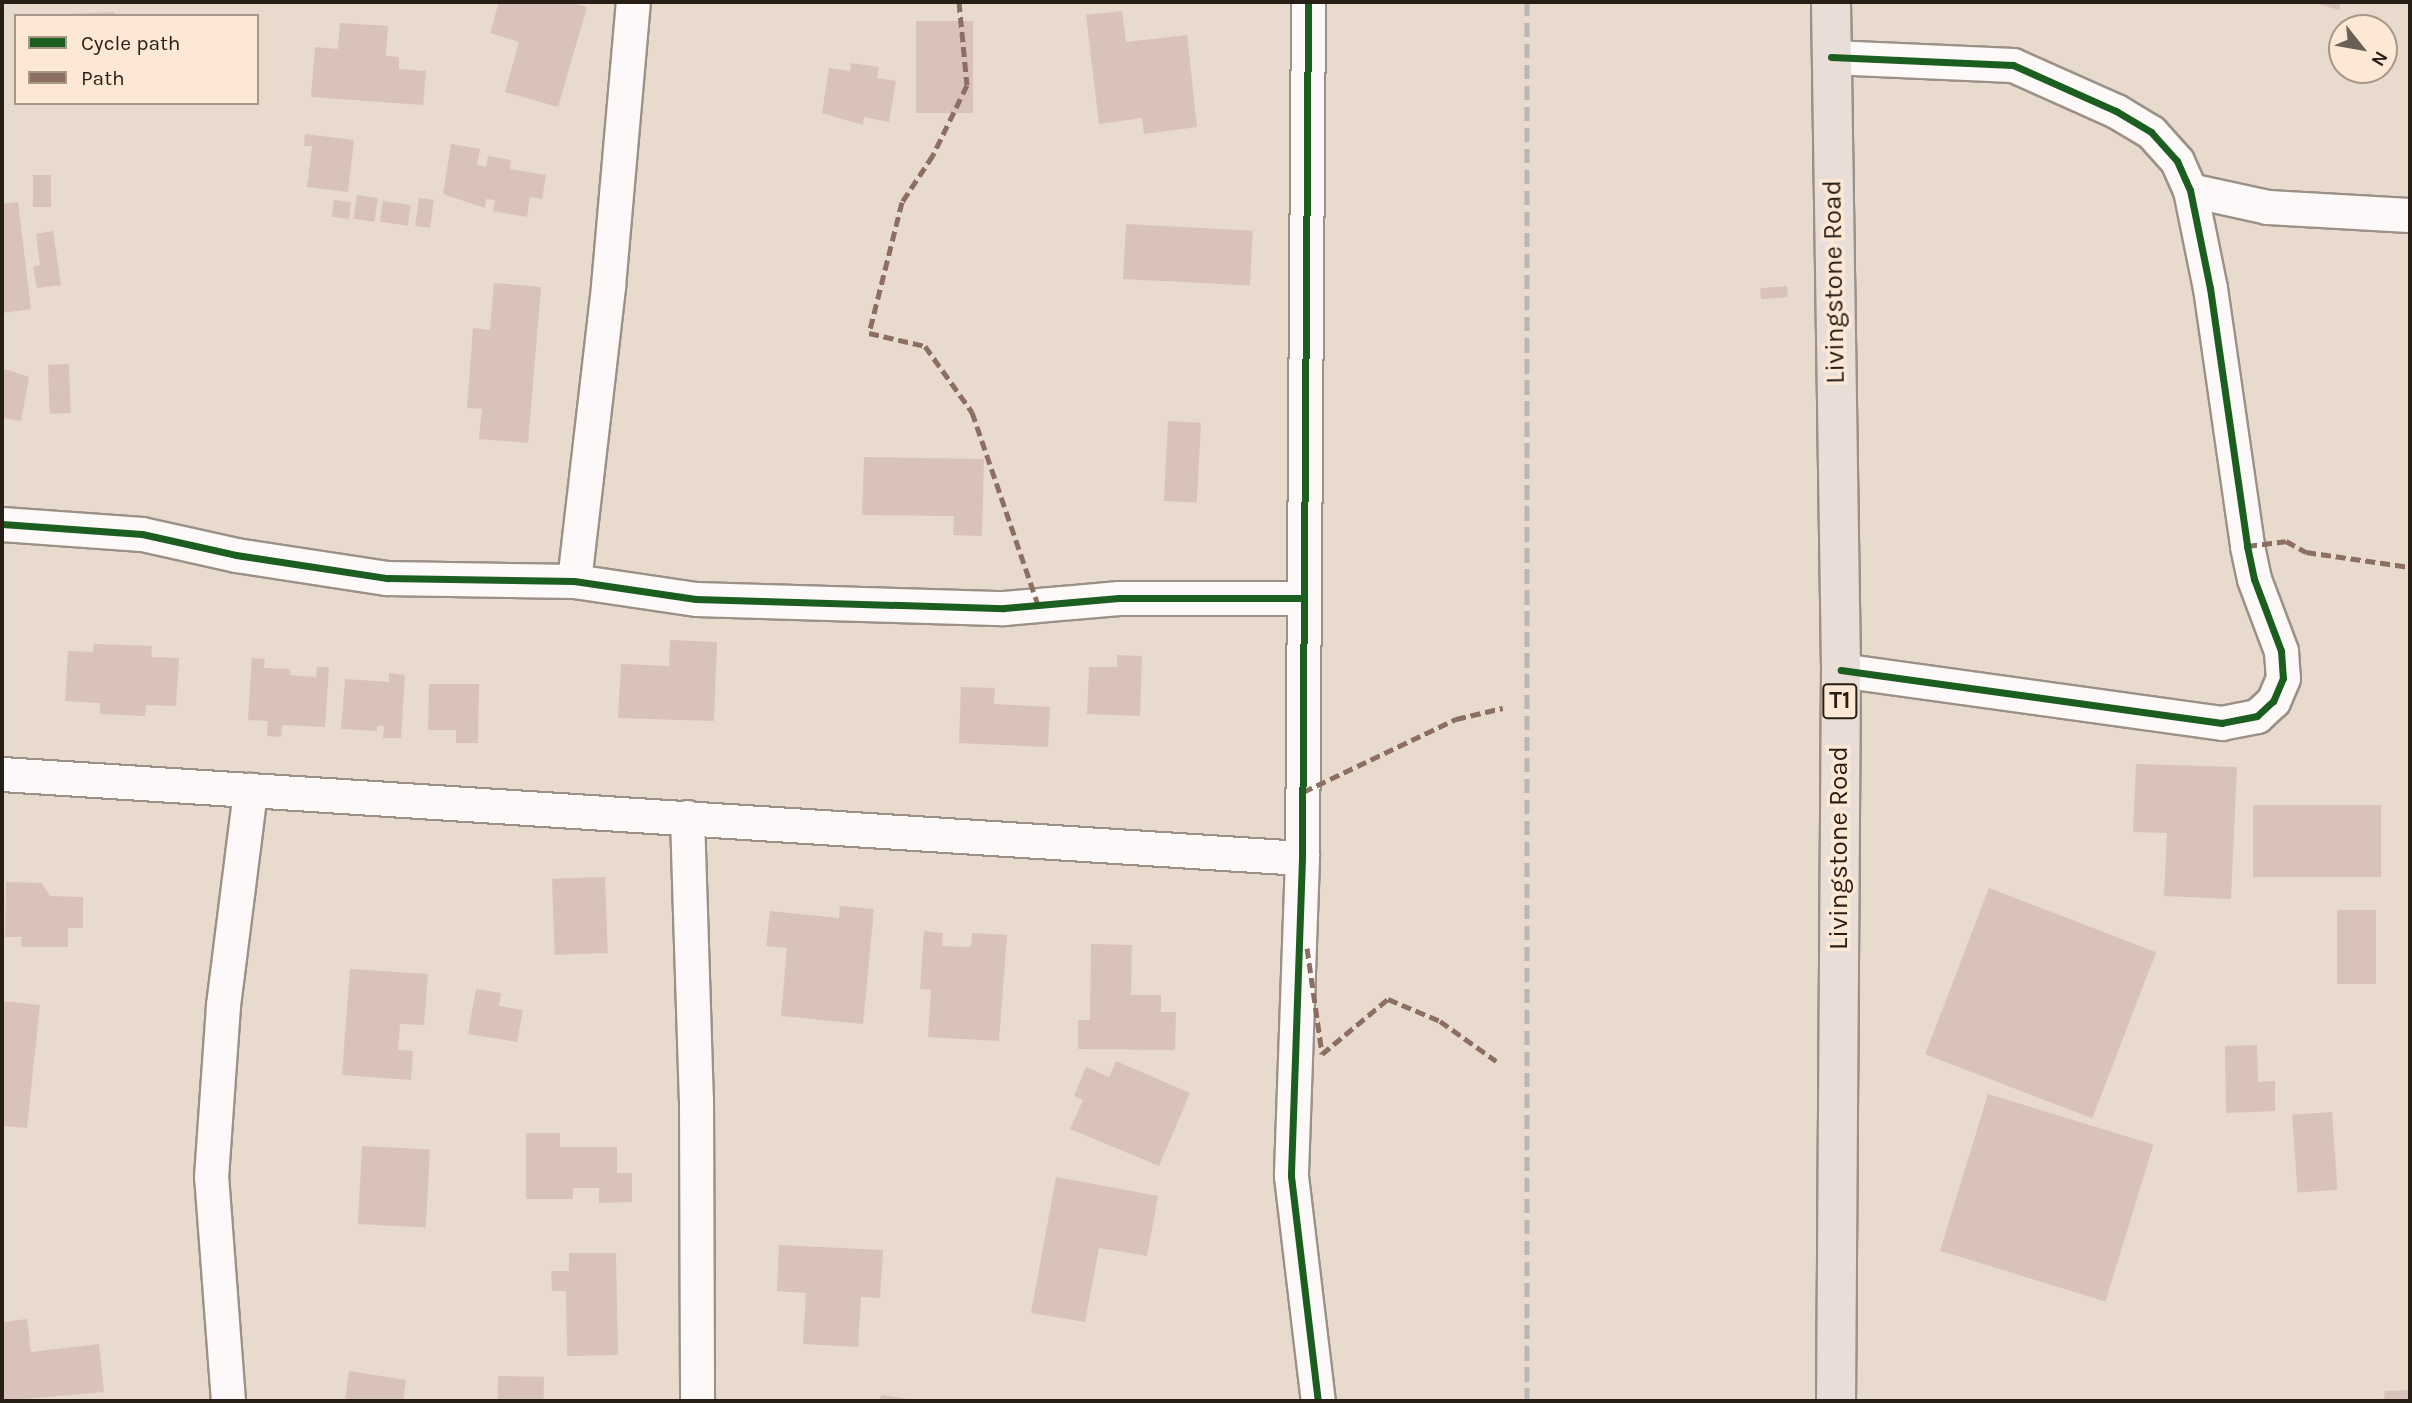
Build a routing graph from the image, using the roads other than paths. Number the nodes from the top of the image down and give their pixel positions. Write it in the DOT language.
graph roads {
  1 [pos="633,2"];
  2 [pos="1308,2"];
  3 [pos="1831,2"];
  4 [pos="1831,57"];
  5 [pos="2190,190"];
  6 [pos="2410,215"];
  7 [pos="2,524"];
  8 [pos="574,581"];
  9 [pos="1304,598"];
  10 [pos="1840,670"];
  11 [pos="2,774"];
  12 [pos="250,790"];
  13 [pos="687,817"];
  14 [pos="1302,858"];
  15 [pos="228,1401"];
  16 [pos="697,1401"];
  17 [pos="1318,1401"];
  18 [pos="1836,1401"];
  1 -- 8 [label="street"];
  2 -- 9 [label="street"];
  3 -- 4 [label="highway, Livingstone Road / T1"];
  4 -- 5 [label="street"];
  4 -- 10 [label="highway, Livingstone Road / T1"];
  5 -- 6 [label="street"];
  5 -- 10 [label="street"];
  7 -- 8 [label="street"];
  8 -- 9 [label="street"];
  9 -- 14 [label="street"];
  10 -- 18 [label="highway, Livingstone Road / T1"];
  11 -- 12 [label="street"];
  12 -- 13 [label="street"];
  12 -- 15 [label="street"];
  13 -- 14 [label="street"];
  13 -- 16 [label="street"];
  14 -- 17 [label="street"];
}
